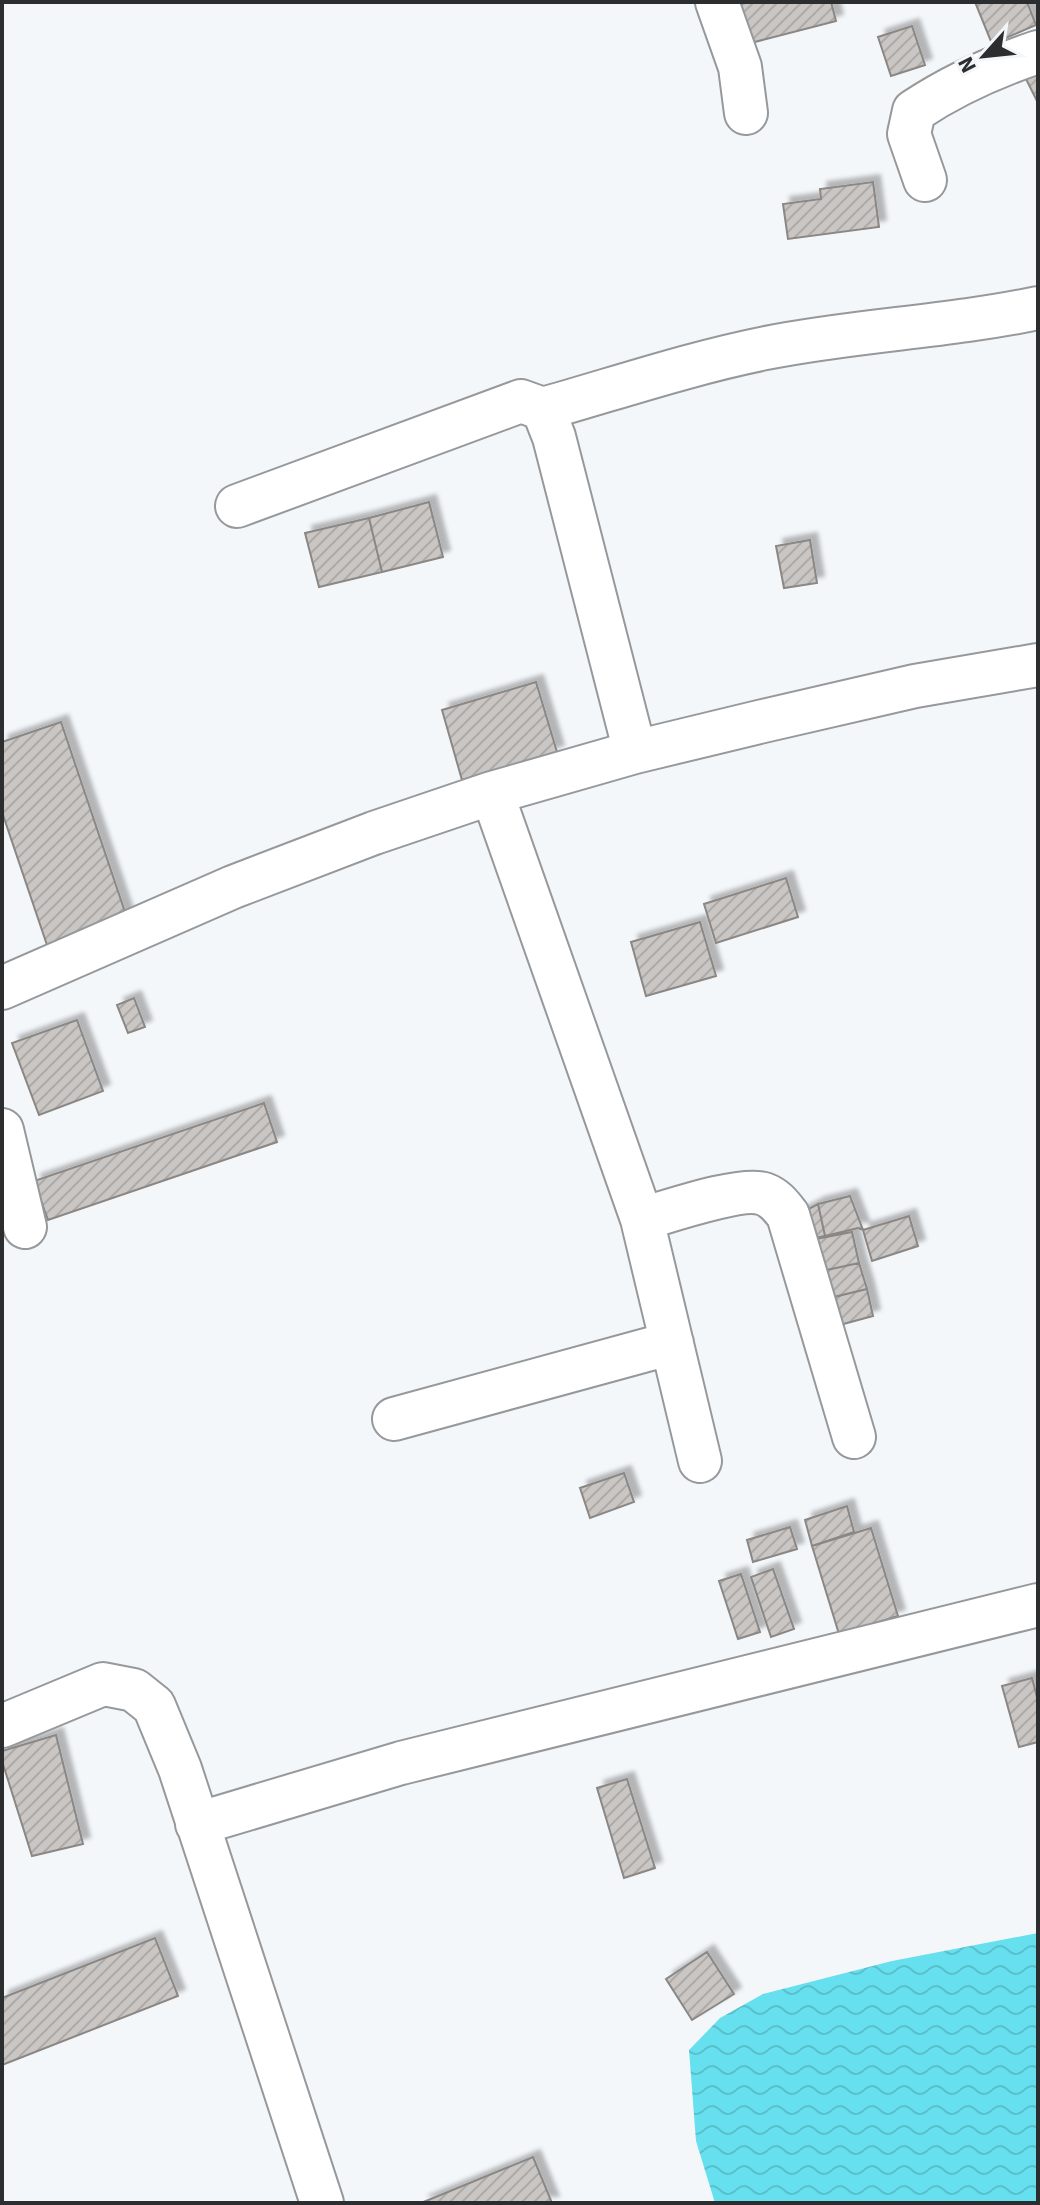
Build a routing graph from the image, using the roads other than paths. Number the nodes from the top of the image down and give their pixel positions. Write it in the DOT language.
graph roads {
  1 [pos="717,2"];
  2 [pos="1038,52"];
  3 [pos="746,113"];
  4 [pos="925,180"];
  5 [pos="1038,308"];
  6 [pos="543,409"];
  7 [pos="237,506"];
  8 [pos="1038,665"];
  9 [pos="635,752"];
  10 [pos="492,793"];
  11 [pos="2,988"];
  12 [pos="2,1130"];
  13 [pos="642,1219"];
  14 [pos="25,1227"];
  15 [pos="672,1343"];
  16 [pos="394,1419"];
  17 [pos="854,1437"];
  18 [pos="700,1461"];
  19 [pos="1038,1605"];
  20 [pos="2,1726"];
  21 [pos="197,1824"];
  22 [pos="322,2203"];
  1 -- 3 [label="street"];
  2 -- 4 [label="street"];
  5 -- 6 [label="street"];
  6 -- 7 [label="street"];
  6 -- 9 [label="street"];
  8 -- 9 [label="street"];
  9 -- 10 [label="street"];
  10 -- 11 [label="street"];
  10 -- 13 [label="street"];
  12 -- 14 [label="street"];
  13 -- 15 [label="street"];
  13 -- 17 [label="street"];
  15 -- 16 [label="street"];
  15 -- 18 [label="street"];
  19 -- 21 [label="street"];
  20 -- 21 [label="street"];
  21 -- 22 [label="street"];
}
